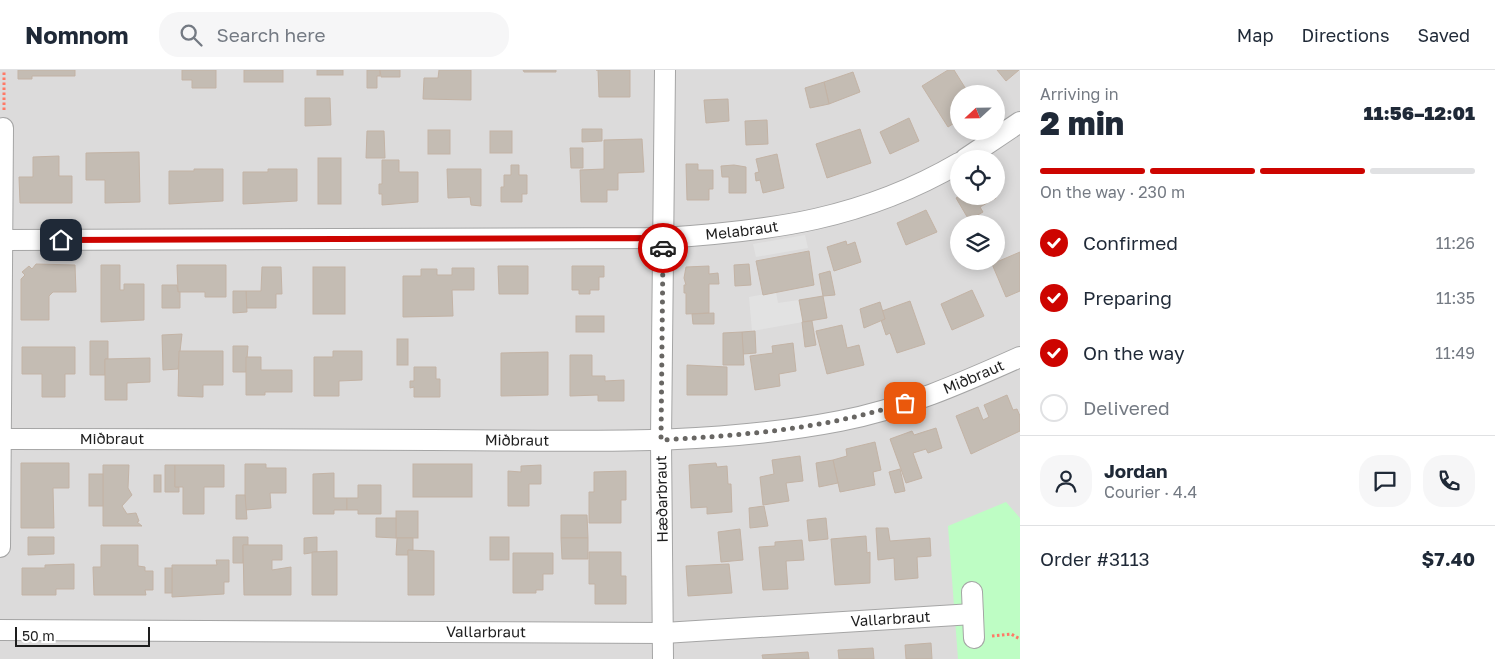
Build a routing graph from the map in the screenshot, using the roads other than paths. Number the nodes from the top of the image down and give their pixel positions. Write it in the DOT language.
graph roads {
  1 [pos="666,70"];
  2 [pos="1020,122"];
  3 [pos="3,128"];
  4 [pos="978,150"];
  5 [pos="950,167"];
  6 [pos="663,238"];
  7 [pos="2,240"];
  8 [pos="1020,357"];
  9 [pos="1,439"];
  10 [pos="661,440"];
  11 [pos="0,547"];
  12 [pos="972,592"];
  13 [pos="973,614"];
  14 [pos="0,630"];
  15 [pos="664,633"];
  16 [pos="974,638"];
  17 [pos="663,659"];
  1 -- 6 [label="street, Hæðarbraut"];
  2 -- 4 [label="street"];
  3 -- 7 [label="street"];
  5 -- 6 [label="street, Melabraut"];
  6 -- 7 [label="street, Melabraut"];
  6 -- 10 [label="street, Hæðarbraut"];
  7 -- 9 [label="street"];
  8 -- 10 [label="street, Miðbraut"];
  9 -- 10 [label="street, Miðbraut"];
  9 -- 11 [label="street"];
  10 -- 15 [label="street, Hæðarbraut"];
  12 -- 13 [label="street"];
  13 -- 15 [label="street, Vallarbraut"];
  13 -- 16 [label="street"];
  14 -- 15 [label="street, Vallarbraut"];
  15 -- 17 [label="street, Hæðarbraut"];
}
